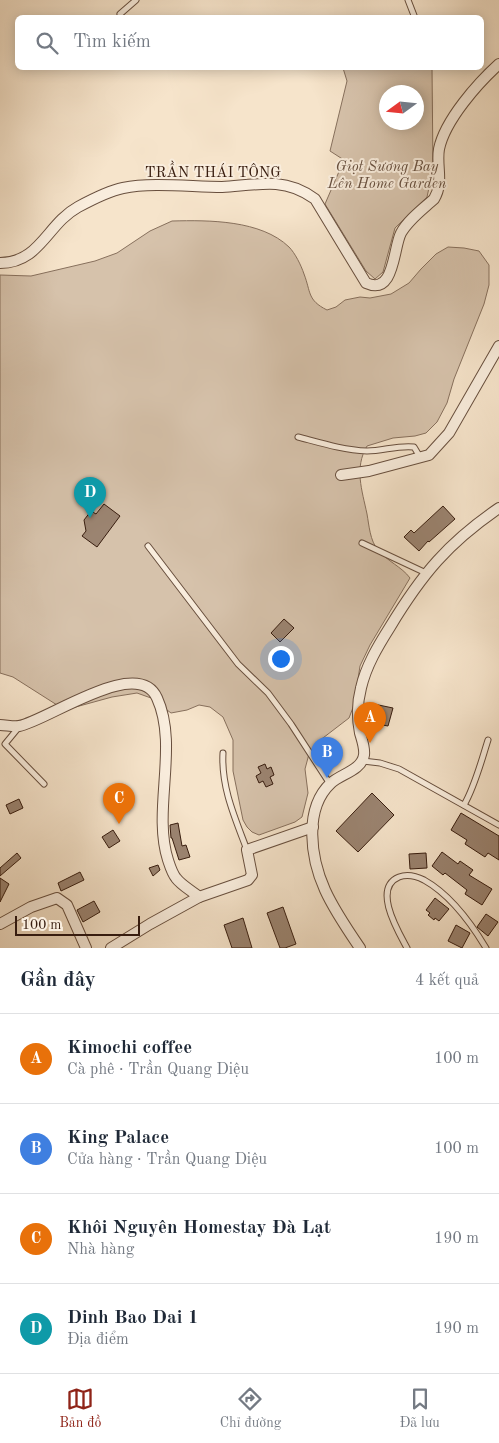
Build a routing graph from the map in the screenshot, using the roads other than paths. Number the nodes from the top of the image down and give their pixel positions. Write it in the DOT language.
graph roads {
  1 [pos="136,0"];
  2 [pos="408,0"];
  3 [pos="120,14"];
  4 [pos="414,15"];
  5 [pos="499,64"];
  6 [pos="0,263"];
  7 [pos="499,346"];
  8 [pos="298,437"];
  9 [pos="420,457"];
  10 [pos="341,476"];
  11 [pos="499,508"];
  12 [pos="362,543"];
  13 [pos="148,546"];
  14 [pos="426,573"];
  15 [pos="0,725"];
  16 [pos="19,726"];
  17 [pos="488,740"];
  18 [pos="223,753"];
  19 [pos="363,761"];
  20 [pos="44,784"];
  21 [pos="330,784"];
  22 [pos="464,806"];
  23 [pos="499,825"];
  24 [pos="313,827"];
  25 [pos="246,850"];
  26 [pos="199,897"];
  27 [pos="3,922"];
  28 [pos="86,948"];
  29 [pos="111,948"];
  30 [pos="360,948"];
  31 [pos="407,948"];
  32 [pos="486,948"];
  1 -- 3 [label="lane"];
  2 -- 4 [label="lane"];
  5 -- 6 [label="street, TRẦN THÁI TÔNG"];
  7 -- 9 [label="street"];
  8 -- 9 [label="lane"];
  9 -- 10 [label="street"];
  11 -- 14 [label="street"];
  12 -- 14 [label="lane"];
  13 -- 21 [label="lane"];
  14 -- 19 [label="street"];
  15 -- 16 [label="street"];
  16 -- 20 [label="lane"];
  16 -- 26 [label="street"];
  17 -- 22 [label="lane"];
  18 -- 25 [label="lane"];
  19 -- 21 [label="street"];
  19 -- 22 [label="lane"];
  21 -- 24 [label="street"];
  22 -- 23 [label="lane"];
  24 -- 25 [label="street"];
  24 -- 30 [label="street"];
  25 -- 26 [label="street"];
  26 -- 29 [label="street"];
  27 -- 28 [label="street"];
  31 -- 32 [label="lane"];
}
